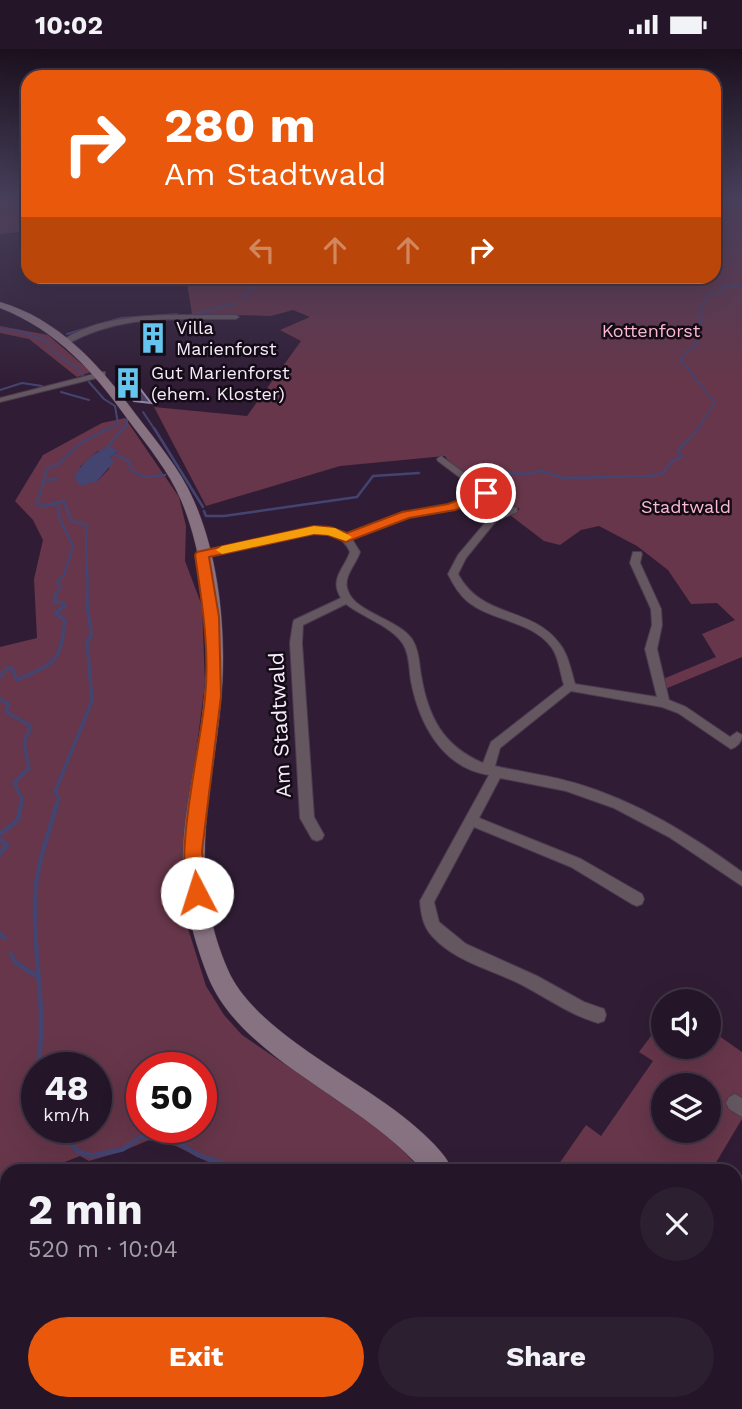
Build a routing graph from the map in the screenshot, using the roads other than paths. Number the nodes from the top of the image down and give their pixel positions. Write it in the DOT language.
graph roads {
  1 [pos="0,305"];
  2 [pos="236,317"];
  3 [pos="64,342"];
  4 [pos="102,374"];
  5 [pos="0,400"];
  6 [pos="441,459"];
  7 [pos="486,493"];
  8 [pos="514,510"];
  9 [pos="346,538"];
  10 [pos="637,554"];
  11 [pos="202,555"];
  12 [pos="346,599"];
  13 [pos="570,687"];
  14 [pos="664,703"];
  15 [pos="742,752"];
  16 [pos="492,771"];
  17 [pos="470,820"];
  18 [pos="317,835"];
  19 [pos="742,880"];
  20 [pos="637,899"];
  21 [pos="598,1015"];
  22 [pos="434,1164"];
  1 -- 3 [label="main road"];
  2 -- 3 [label="street"];
  3 -- 4 [label="main road"];
  4 -- 5 [label="street"];
  4 -- 11 [label="main road"];
  6 -- 7 [label="street"];
  7 -- 9 [label="street"];
  8 -- 13 [label="street"];
  9 -- 11 [label="street"];
  9 -- 12 [label="street"];
  10 -- 14 [label="street"];
  11 -- 22 [label="main road"];
  12 -- 16 [label="street"];
  12 -- 18 [label="street, Am Stadtwald"];
  13 -- 14 [label="street"];
  13 -- 16 [label="street"];
  14 -- 15 [label="street"];
  16 -- 17 [label="street"];
  16 -- 19 [label="street"];
  17 -- 20 [label="street"];
  17 -- 21 [label="street"];
}
